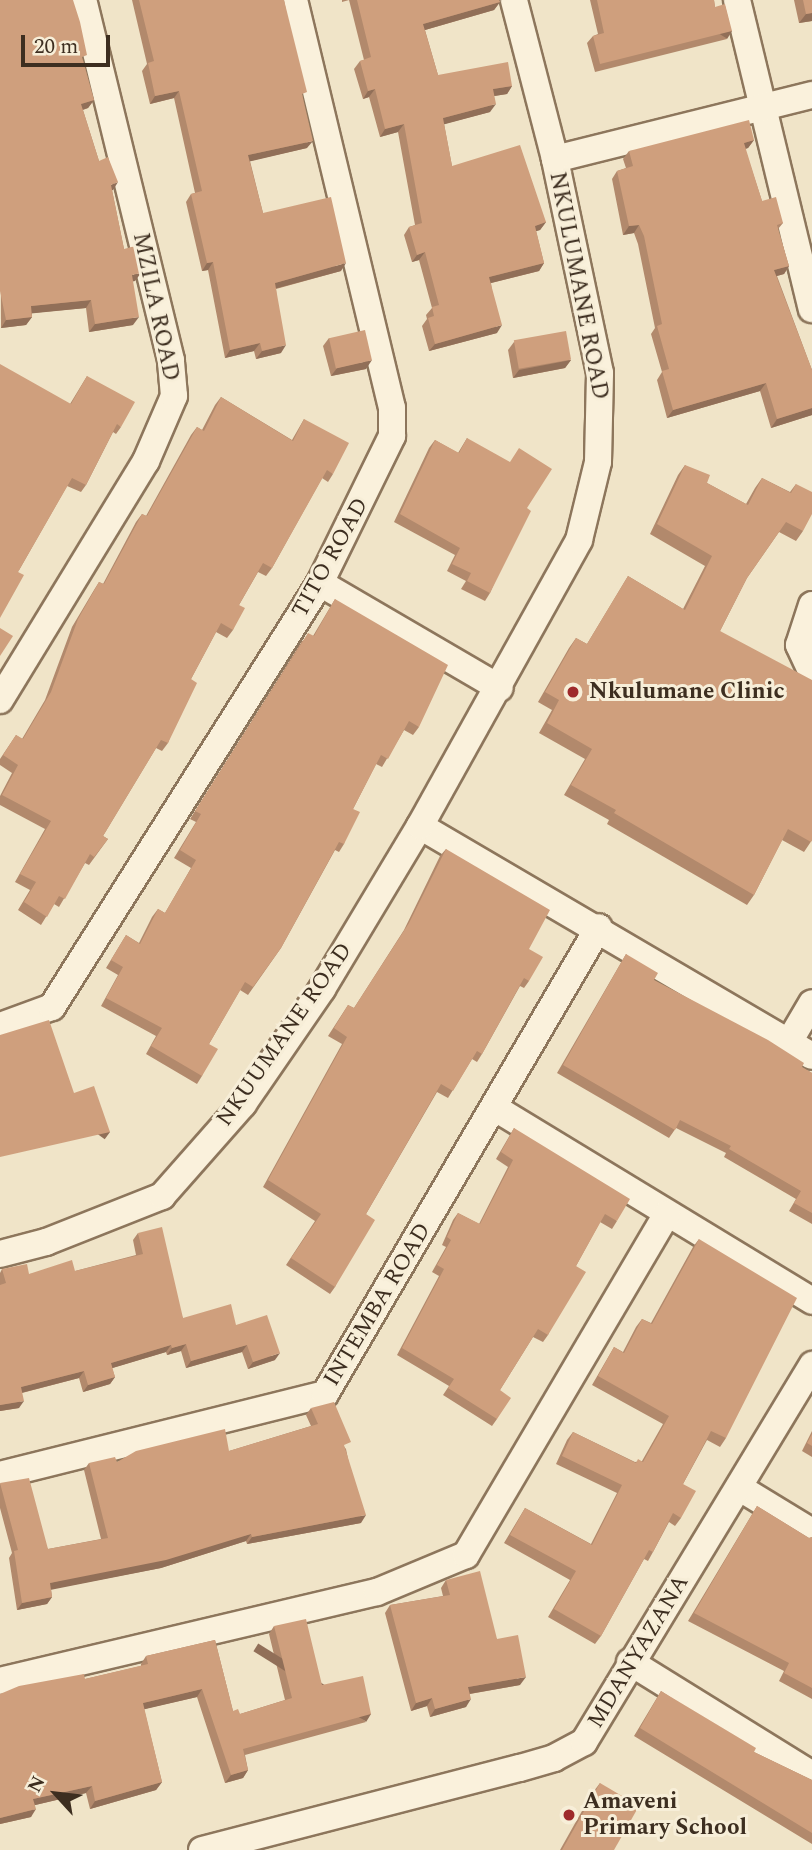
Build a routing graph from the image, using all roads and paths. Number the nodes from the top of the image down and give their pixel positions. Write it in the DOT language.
graph roads {
  1 [pos="83,0"];
  2 [pos="294,0"];
  3 [pos="514,0"];
  4 [pos="737,0"];
  5 [pos="812,95"];
  6 [pos="761,107"];
  7 [pos="555,159"];
  8 [pos="812,309"];
  9 [pos="320,583"];
  10 [pos="812,605"];
  11 [pos="812,673"];
  12 [pos="500,688"];
  13 [pos="0,700"];
  14 [pos="420,827"];
  15 [pos="598,927"];
  16 [pos="812,1003"];
  17 [pos="0,1026"];
  18 [pos="789,1042"];
  19 [pos="812,1056"];
  20 [pos="495,1108"];
  21 [pos="667,1213"];
  22 [pos="0,1254"];
  23 [pos="812,1301"];
  24 [pos="812,1365"];
  25 [pos="0,1475"];
  26 [pos="740,1488"];
  27 [pos="812,1532"];
  28 [pos="631,1662"];
  29 [pos="0,1681"];
  30 [pos="812,1775"];
  31 [pos="202,1850"];
  1 -- 13 [label="street, MZILA ROAD"];
  2 -- 9 [label="street, TITO ROAD"];
  3 -- 7 [label="street, NKULUMANE ROAD"];
  4 -- 6 [label="street"];
  5 -- 6 [label="street"];
  6 -- 7 [label="street"];
  6 -- 8 [label="street"];
  7 -- 12 [label="street, NKULUMANE ROAD"];
  9 -- 12 [label="street"];
  9 -- 17 [label="street, TITO ROAD"];
  10 -- 11 [label="street"];
  12 -- 14 [label="street, NKULUMANE ROAD"];
  14 -- 15 [label="street"];
  14 -- 22 [label="street, NKUUMANE ROAD"];
  15 -- 18 [label="street"];
  15 -- 20 [label="street, INTEMBA ROAD"];
  16 -- 18 [label="street"];
  18 -- 19 [label="street"];
  20 -- 21 [label="street"];
  20 -- 25 [label="street, INTEMBA ROAD"];
  21 -- 23 [label="street"];
  21 -- 29 [label="street"];
  24 -- 26 [label="street, MDANYAZANA"];
  26 -- 27 [label="street"];
  26 -- 28 [label="street, MDANYAZANA"];
  28 -- 30 [label="street"];
  28 -- 31 [label="street, MDANYAZANA"];
}
